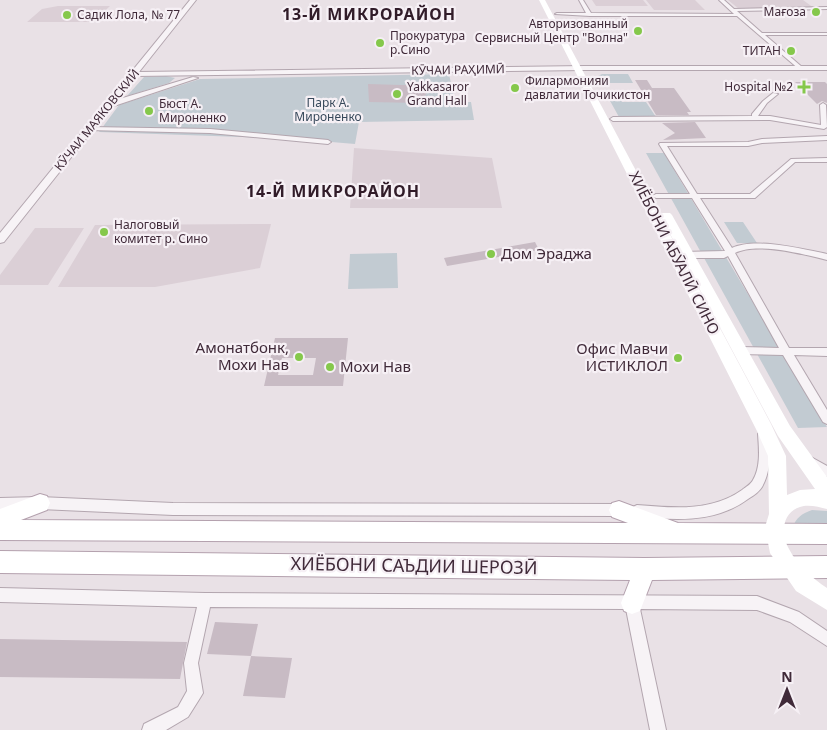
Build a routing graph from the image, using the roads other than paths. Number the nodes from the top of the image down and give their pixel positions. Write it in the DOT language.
graph roads {
  1 [pos="193,0"];
  2 [pos="542,0"];
  3 [pos="549,0"];
  4 [pos="582,0"];
  5 [pos="721,0"];
  6 [pos="808,0"];
  7 [pos="820,8"];
  8 [pos="827,8"];
  9 [pos="733,10"];
  10 [pos="827,13"];
  11 [pos="557,14"];
  12 [pos="590,15"];
  13 [pos="738,15"];
  14 [pos="760,34"];
  15 [pos="827,34"];
  16 [pos="581,68"];
  17 [pos="800,68"];
  18 [pos="827,68"];
  19 [pos="134,74"];
  20 [pos="175,74"];
  21 [pos="208,74"];
  22 [pos="170,86"];
  23 [pos="775,94"];
  24 [pos="109,105"];
  25 [pos="823,105"];
  26 [pos="756,118"];
  27 [pos="614,119"];
  28 [pos="90,129"];
  29 [pos="827,138"];
  30 [pos="328,142"];
  31 [pos="827,160"];
  32 [pos="656,196"];
  33 [pos="695,196"];
  34 [pos="16,220"];
  35 [pos="29,221"];
  36 [pos="0,240"];
  37 [pos="730,252"];
  38 [pos="681,255"];
  39 [pos="827,257"];
  40 [pos="740,352"];
  41 [pos="786,352"];
  42 [pos="827,352"];
  43 [pos="827,418"];
  44 [pos="765,428"];
  45 [pos="804,458"];
  46 [pos="827,472"];
  47 [pos="827,492"];
  48 [pos="827,500"];
  49 [pos="40,503"];
  50 [pos="0,504"];
  51 [pos="618,510"];
  52 [pos="778,514"];
  53 [pos="0,519"];
  54 [pos="0,530"];
  55 [pos="680,534"];
  56 [pos="827,534"];
  57 [pos="775,535"];
  58 [pos="0,562"];
  59 [pos="789,567"];
  60 [pos="827,567"];
  61 [pos="645,569"];
  62 [pos="0,596"];
  63 [pos="205,600"];
  64 [pos="823,600"];
  65 [pos="632,603"];
  66 [pos="827,639"];
  67 [pos="150,730"];
  68 [pos="658,730"];
  1 -- 19 [label="street, КӮЧАИ МАЯКОВСКИЙ"];
  2 -- 16 [label="main road, ХИЁБОНИ АБӮАЛӢ СИНО"];
  3 -- 11 [label="main road, ХИЁБОНИ АБӮАЛӢ СИНО"];
  4 -- 12 [label="street"];
  5 -- 9 [label="street"];
  6 -- 7 [label="street"];
  7 -- 8 [label="street"];
  7 -- 9 [label="street"];
  7 -- 10 [label="street"];
  9 -- 13 [label="street"];
  11 -- 12 [label="street"];
  11 -- 16 [label="main road, ХИЁБОНИ АБӮАЛӢ СИНО"];
  12 -- 13 [label="street"];
  13 -- 14 [label="street"];
  14 -- 15 [label="street"];
  14 -- 17 [label="street"];
  16 -- 17 [label="street, КӮЧАИ РАҲИМӢ"];
  16 -- 21 [label="street, КӮЧАИ РАҲИМӢ"];
  16 -- 27 [label="main road, ХИЁБОНИ АБӮАЛӢ СИНО"];
  16 -- 38 [label="main road, ХИЁБОНИ АБӮАЛӢ СИНО"];
  17 -- 18 [label="street, КӮЧАИ РАҲИМӢ"];
  19 -- 20 [label="street, КӮЧАИ РАҲИМӢ"];
  19 -- 24 [label="street, КӮЧАИ МАЯКОВСКИЙ"];
  20 -- 21 [label="street, КӮЧАИ РАҲИМӢ"];
  20 -- 22 [label="street"];
  21 -- 22 [label="street, КӮЧАИ РАҲИМӢ"];
  22 -- 24 [label="street, КӮЧАИ РАҲИМӢ"];
  23 -- 26 [label="street"];
  24 -- 28 [label="street, КӮЧАИ МАЯКОВСКИЙ"];
  25 -- 26 [label="street"];
  26 -- 27 [label="street"];
  27 -- 32 [label="main road, ХИЁБОНИ АБӮАЛӢ СИНО"];
  28 -- 30 [label="street"];
  28 -- 34 [label="street, КӮЧАИ МАЯКОВСКИЙ"];
  29 -- 33 [label="street"];
  31 -- 33 [label="street"];
  32 -- 33 [label="street"];
  32 -- 38 [label="main road, ХИЁБОНИ АБӮАЛӢ СИНО"];
  33 -- 37 [label="street"];
  34 -- 35 [label="street"];
  34 -- 36 [label="street, КӮЧАИ МАЯКОВСКИЙ"];
  37 -- 38 [label="street"];
  37 -- 39 [label="street"];
  37 -- 41 [label="street"];
  38 -- 40 [label="main road, ХИЁБОНИ АБӮАЛӢ СИНО"];
  38 -- 44 [label="main road, ХИЁБОНИ АБӮАЛӢ СИНО"];
  40 -- 41 [label="street"];
  40 -- 45 [label="main road, ХИЁБОНИ АБӮАЛӢ СИНО"];
  41 -- 42 [label="street"];
  41 -- 43 [label="street"];
  44 -- 51 [label="street"];
  44 -- 52 [label="main road, ХИЁБОНИ АБӮАЛӢ СИНО"];
  45 -- 46 [label="street"];
  45 -- 47 [label="main road, ХИЁБОНИ АБӮАЛӢ СИНО"];
  48 -- 52 [label="main road"];
  49 -- 50 [label="street"];
  49 -- 51 [label="street"];
  49 -- 53 [label="main road"];
  51 -- 55 [label="main road"];
  52 -- 57 [label="main road, ХИЁБОНИ АБӮАЛӢ СИНО"];
  54 -- 55 [label="main road, ХИЁБОНИ САЪДИИ ШЕРОЗӢ"];
  55 -- 57 [label="main road, ХИЁБОНИ САЪДИИ ШЕРОЗӢ"];
  56 -- 57 [label="main road, ХИЁБОНИ САЪДИИ ШЕРОЗӢ"];
  57 -- 59 [label="main road, ХИЁБОНИ АБӮАЛӢ СИНО"];
  58 -- 61 [label="main road, ХИЁБОНИ САЪДИИ ШЕРОЗӢ"];
  59 -- 60 [label="main road, ХИЁБОНИ САЪДИИ ШЕРОЗӢ"];
  59 -- 61 [label="main road, ХИЁБОНИ САЪДИИ ШЕРОЗӢ"];
  59 -- 64 [label="main road, ХИЁБОНИ АБӮАЛӢ СИНО"];
  61 -- 65 [label="main road"];
  62 -- 63 [label="street"];
  63 -- 65 [label="street"];
  63 -- 67 [label="street"];
  65 -- 66 [label="street"];
  65 -- 68 [label="street"];
}
